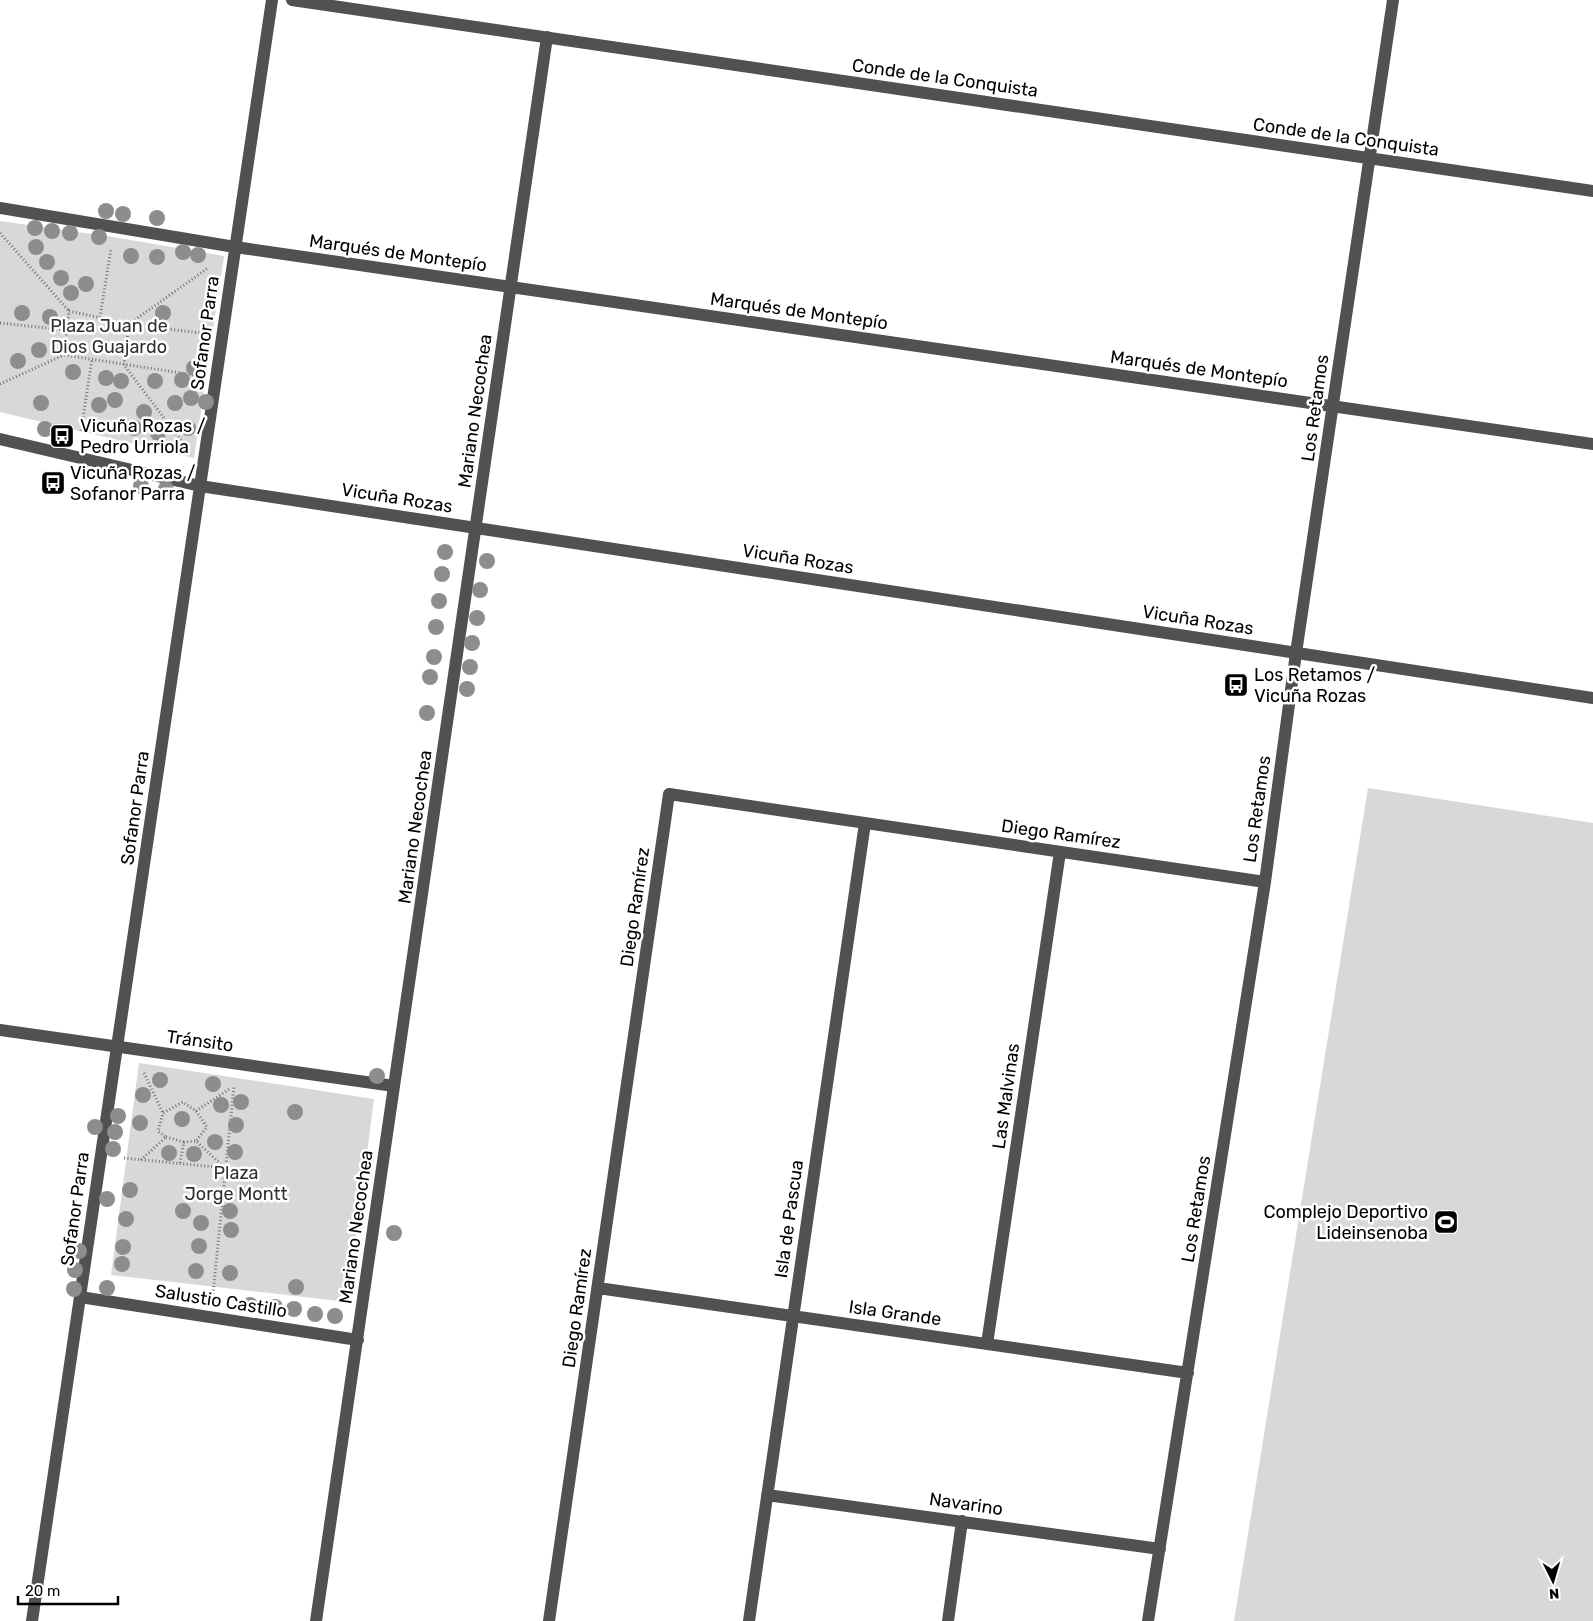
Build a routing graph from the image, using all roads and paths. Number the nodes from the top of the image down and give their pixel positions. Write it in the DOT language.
graph roads {
  1 [pos="272,0"];
  2 [pos="292,0"];
  3 [pos="1393,0"];
  4 [pos="547,37"];
  5 [pos="1370,158"];
  6 [pos="1593,191"];
  7 [pos="0,208"];
  8 [pos="0,233"];
  9 [pos="112,246"];
  10 [pos="235,247"];
  11 [pos="208,268"];
  12 [pos="511,287"];
  13 [pos="69,311"];
  14 [pos="100,317"];
  15 [pos="0,323"];
  16 [pos="129,324"];
  17 [pos="67,330"];
  18 [pos="203,333"];
  19 [pos="64,355"];
  20 [pos="92,359"];
  21 [pos="124,365"];
  22 [pos="199,376"];
  23 [pos="0,384"];
  24 [pos="1333,406"];
  25 [pos="81,431"];
  26 [pos="0,439"];
  27 [pos="1593,444"];
  28 [pos="188,450"];
  29 [pos="200,486"];
  30 [pos="476,528"];
  31 [pos="1296,653"];
  32 [pos="1593,698"];
  33 [pos="865,823"];
  34 [pos="1060,852"];
  35 [pos="1265,882"];
  36 [pos="0,1030"];
  37 [pos="117,1047"];
  38 [pos="143,1072"];
  39 [pos="234,1078"];
  40 [pos="234,1085"];
  41 [pos="394,1086"];
  42 [pos="196,1110"];
  43 [pos="163,1113"];
  44 [pos="166,1137"];
  45 [pos="196,1141"];
  46 [pos="184,1142"];
  47 [pos="121,1158"];
  48 [pos="141,1160"];
  49 [pos="180,1163"];
  50 [pos="226,1168"];
  51 [pos="598,1288"];
  52 [pos="213,1294"];
  53 [pos="80,1298"];
  54 [pos="793,1316"];
  55 [pos="358,1340"];
  56 [pos="986,1344"];
  57 [pos="1188,1374"];
  58 [pos="767,1495"];
  59 [pos="962,1522"];
  60 [pos="1160,1549"];
  61 [pos="32,1621"];
  62 [pos="316,1621"];
  63 [pos="549,1621"];
  64 [pos="748,1621"];
  65 [pos="948,1621"];
  66 [pos="1148,1621"];
  1 -- 10 [label="street, Sofanor Parra"];
  2 -- 4 [label="street, Conde de la Conquista"];
  3 -- 5 [label="street, Los Retamos"];
  4 -- 5 [label="street, Conde de la Conquista"];
  4 -- 12 [label="street, Mariano Necochea"];
  5 -- 6 [label="street, Conde de la Conquista"];
  5 -- 24 [label="street, Los Retamos"];
  7 -- 10 [label="street, Marqués de Montepío"];
  8 -- 13 [label="path"];
  9 -- 14 [label="path"];
  10 -- 12 [label="street, Marqués de Montepío"];
  10 -- 29 [label="street, Sofanor Parra"];
  11 -- 16 [label="path"];
  12 -- 24 [label="street, Marqués de Montepío"];
  12 -- 30 [label="street, Mariano Necochea"];
  13 -- 14 [label="path"];
  13 -- 17 [label="path"];
  14 -- 16 [label="path"];
  15 -- 17 [label="path"];
  16 -- 18 [label="path"];
  16 -- 21 [label="path"];
  17 -- 19 [label="path"];
  19 -- 20 [label="path"];
  19 -- 23 [label="path"];
  20 -- 21 [label="path"];
  20 -- 25 [label="path"];
  21 -- 22 [label="path"];
  21 -- 28 [label="path"];
  24 -- 27 [label="street, Marqués de Montepío"];
  24 -- 31 [label="street, Los Retamos"];
  26 -- 29 [label="street, Vicuña Rozas"];
  29 -- 30 [label="street, Vicuña Rozas"];
  29 -- 37 [label="street, Sofanor Parra"];
  30 -- 31 [label="street, Vicuña Rozas"];
  30 -- 41 [label="street, Mariano Necochea"];
  31 -- 32 [label="street, Vicuña Rozas"];
  31 -- 35 [label="street, Los Retamos"];
  33 -- 34 [label="street, Diego Ramírez"];
  33 -- 51 [label="street, Diego Ramírez"];
  33 -- 54 [label="street, Isla de Pascua"];
  34 -- 35 [label="street, Diego Ramírez"];
  34 -- 56 [label="street, Las Malvinas"];
  35 -- 57 [label="street, Los Retamos"];
  36 -- 37 [label="street, Tránsito"];
  37 -- 41 [label="street, Tránsito"];
  37 -- 53 [label="street, Sofanor Parra"];
  38 -- 43 [label="path"];
  39 -- 40 [label="path"];
  40 -- 42 [label="path"];
  40 -- 50 [label="path"];
  41 -- 55 [label="street, Mariano Necochea"];
  42 -- 43 [label="path"];
  42 -- 45 [label="path"];
  43 -- 44 [label="path"];
  44 -- 46 [label="path"];
  44 -- 48 [label="path"];
  45 -- 46 [label="path"];
  45 -- 50 [label="path"];
  46 -- 49 [label="path"];
  47 -- 48 [label="path"];
  48 -- 49 [label="path"];
  49 -- 50 [label="path"];
  50 -- 52 [label="path"];
  51 -- 54 [label="street, Isla Grande"];
  51 -- 63 [label="street, Diego Ramírez"];
  53 -- 55 [label="street, Salustio Castillo"];
  53 -- 61 [label="street, Sofanor Parra"];
  54 -- 56 [label="street, Isla Grande"];
  54 -- 58 [label="street, Isla de Pascua"];
  55 -- 62 [label="street, Mariano Necochea"];
  56 -- 57 [label="street, Isla Grande"];
  57 -- 60 [label="street, Los Retamos"];
  58 -- 59 [label="street, Navarino"];
  58 -- 64 [label="street, Isla de Pascua"];
  59 -- 60 [label="street, Navarino"];
  59 -- 65 [label="street"];
  60 -- 66 [label="street, Los Retamos"];
}
